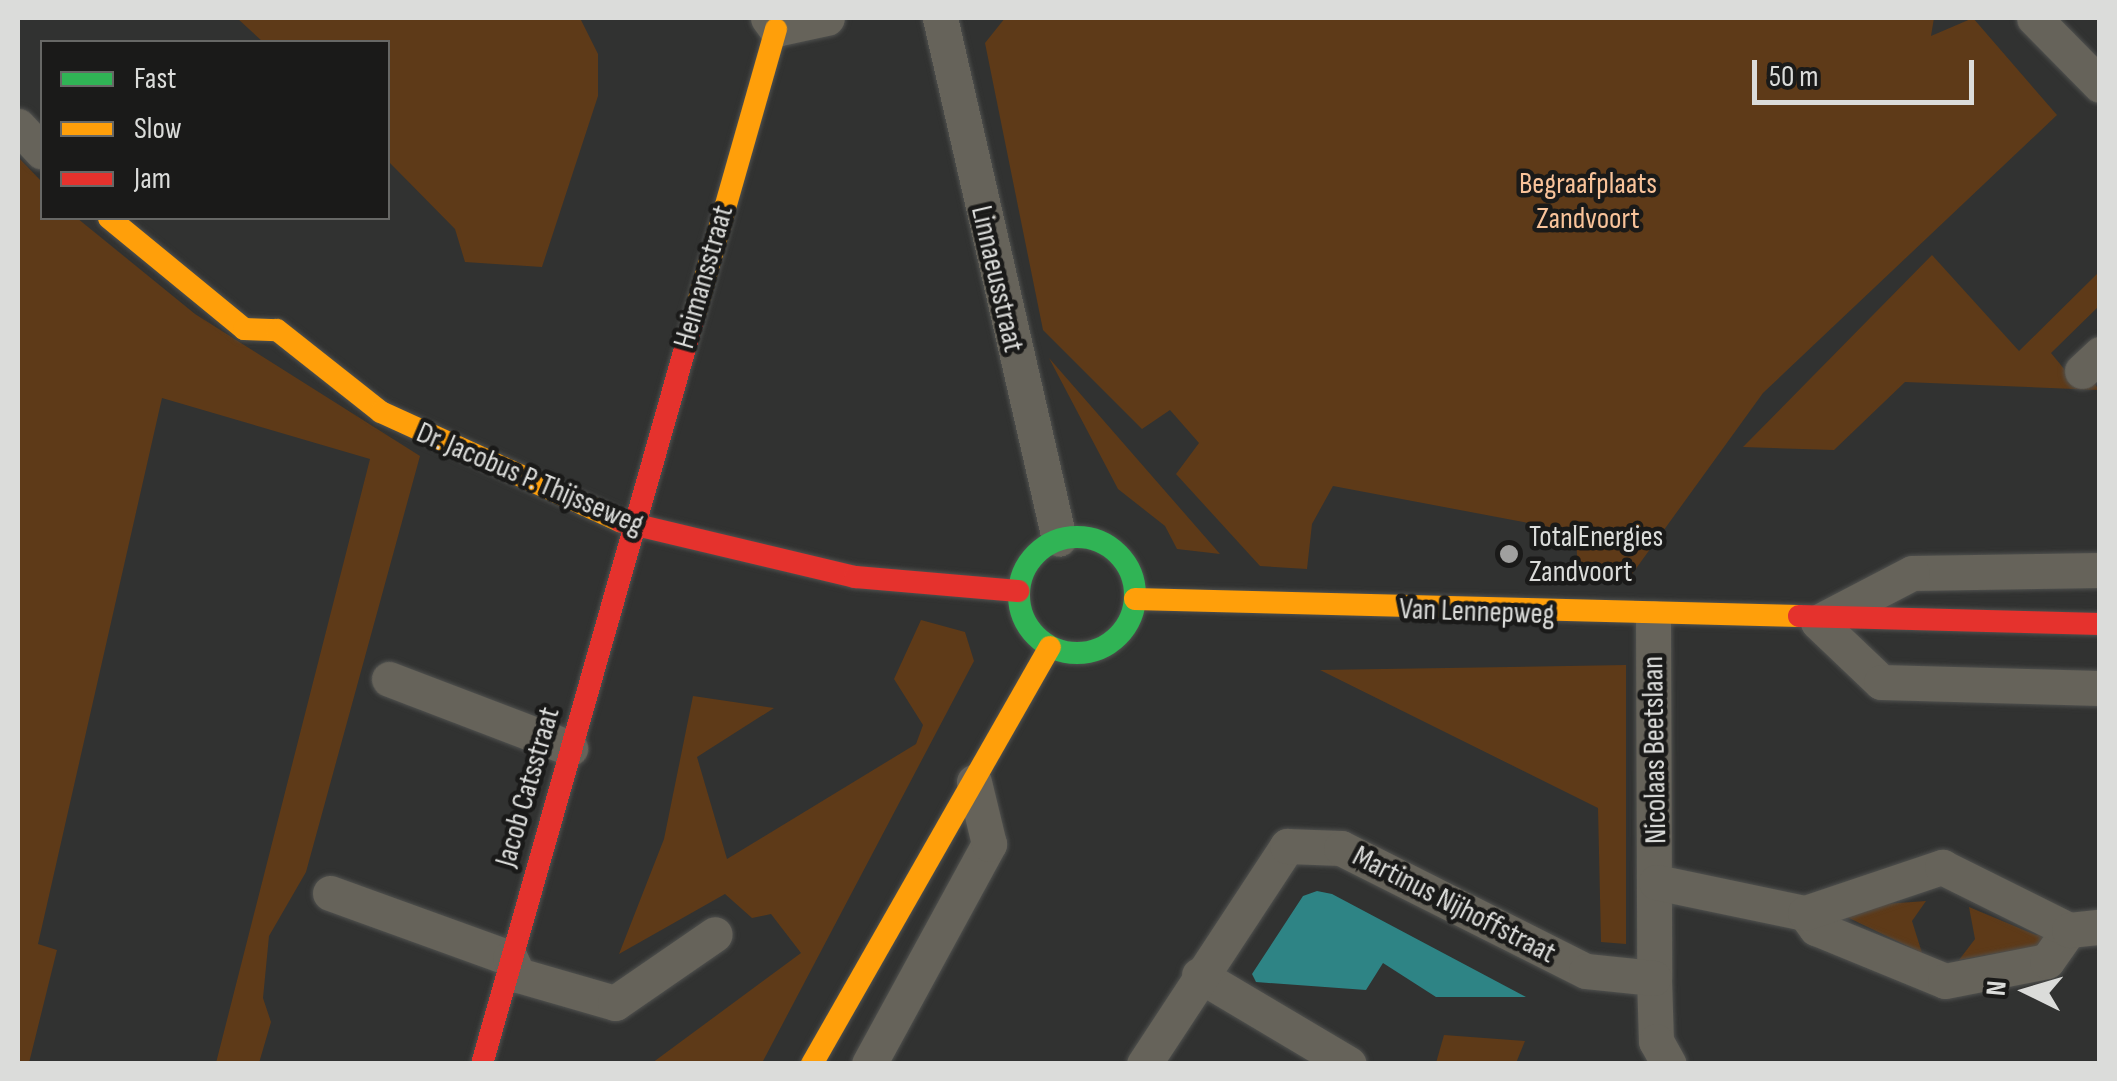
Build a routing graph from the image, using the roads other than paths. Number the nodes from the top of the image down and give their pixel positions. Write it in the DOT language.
graph roads {
  1 [pos="827,18"];
  2 [pos="940,18"];
  3 [pos="2034,18"];
  4 [pos="772,23"];
  5 [pos="2100,85"];
  6 [pos="18,126"];
  7 [pos="40,150"];
  8 [pos="112,220"];
  9 [pos="631,526"];
  10 [pos="1059,539"];
  11 [pos="2100,570"];
  12 [pos="1018,591"];
  13 [pos="1135,599"];
  14 [pos="1654,618"];
  15 [pos="1818,622"];
  16 [pos="2100,624"];
  17 [pos="1050,647"];
  18 [pos="389,678"];
  19 [pos="2100,688"];
  20 [pos="570,748"];
  21 [pos="974,782"];
  22 [pos="1656,882"];
  23 [pos="330,894"];
  24 [pos="1805,913"];
  25 [pos="2084,929"];
  26 [pos="715,934"];
  27 [pos="510,958"];
  28 [pos="1198,975"];
  29 [pos="1654,978"];
  30 [pos="1656,1056"];
  31 [pos="482,1064"];
  32 [pos="812,1064"];
  33 [pos="869,1064"];
  34 [pos="1144,1064"];
  35 [pos="1349,1064"];
  1 -- 4 [label="street, Heimansstraat"];
  2 -- 10 [label="street, Linnaeusstraat"];
  3 -- 5 [label="street"];
  4 -- 9 [label="street, Heimansstraat"];
  6 -- 7 [label="street"];
  8 -- 9 [label="street, Dr. Jacobus P. Thijsseweg"];
  9 -- 12 [label="street, Dr. Jacobus P. Thijsseweg"];
  9 -- 20 [label="street, Jacob Catsstraat"];
  10 -- 12 [label="street"];
  10 -- 13 [label="street"];
  11 -- 15 [label="street, Van Lennepweg"];
  12 -- 17 [label="street"];
  13 -- 14 [label="street, Van Lennepweg"];
  13 -- 17 [label="street"];
  14 -- 15 [label="street, Van Lennepweg"];
  14 -- 22 [label="street, Nicolaas Beetslaan"];
  15 -- 16 [label="street, Van Lennepweg"];
  15 -- 19 [label="street"];
  17 -- 21 [label="street"];
  18 -- 20 [label="street"];
  20 -- 27 [label="street, Jacob Catsstraat"];
  21 -- 32 [label="street"];
  21 -- 33 [label="street"];
  22 -- 24 [label="street"];
  22 -- 29 [label="street, Nicolaas Beetslaan"];
  23 -- 27 [label="street"];
  24 -- 25 [label="street"];
  24 -- 25 [label="street"];
  26 -- 27 [label="street"];
  27 -- 31 [label="street, Jacob Catsstraat"];
  28 -- 29 [label="street, Martinus Nijhoffstraat"];
  28 -- 34 [label="street, Martinus Nijhoffstraat"];
  28 -- 35 [label="street"];
  29 -- 30 [label="street, Nicolaas Beetslaan"];
}
